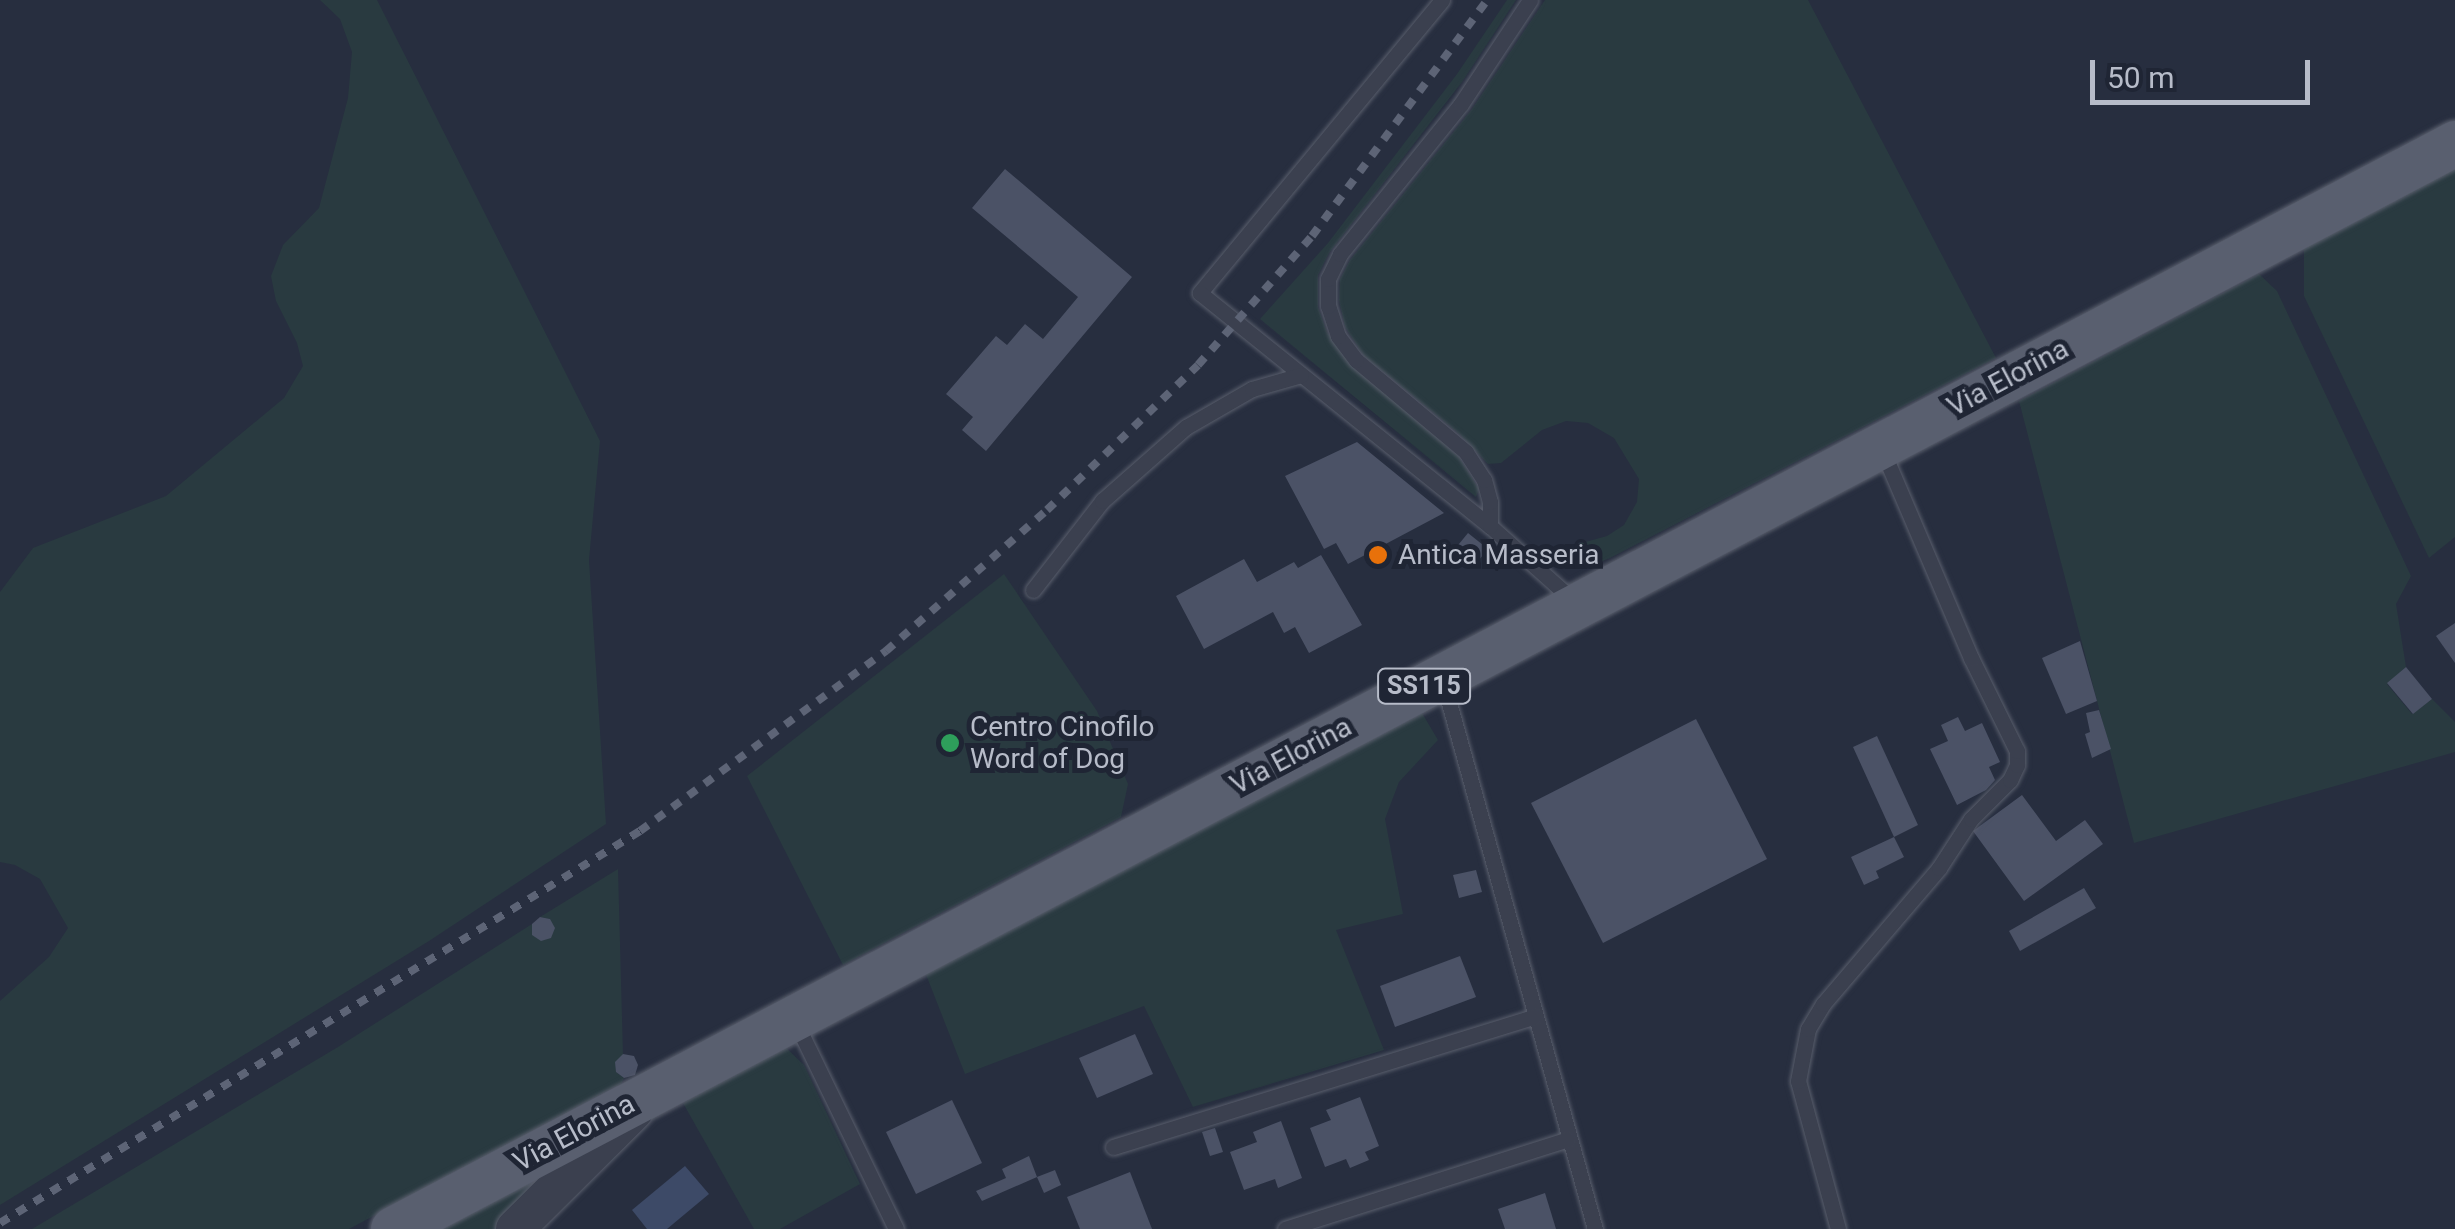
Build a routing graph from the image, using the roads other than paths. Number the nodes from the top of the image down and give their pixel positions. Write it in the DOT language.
graph roads {
  1 [pos="1442,0"];
  2 [pos="1530,0"];
  3 [pos="2455,143"];
  4 [pos="1301,375"];
  5 [pos="1880,445"];
  6 [pos="1490,526"];
  7 [pos="1033,590"];
  8 [pos="1578,604"];
  9 [pos="1442,677"];
  10 [pos="1534,1017"];
  11 [pos="794,1019"];
  12 [pos="652,1092"];
  13 [pos="1568,1139"];
  14 [pos="1112,1147"];
  15 [pos="393,1229"];
  16 [pos="515,1229"];
  17 [pos="896,1229"];
  18 [pos="1285,1229"];
  19 [pos="1594,1229"];
  20 [pos="1838,1229"];
  1 -- 4 [label="lane"];
  2 -- 6 [label="lane"];
  3 -- 5 [label="main road, Via Elorina / SS115"];
  4 -- 6 [label="lane"];
  4 -- 7 [label="lane"];
  5 -- 8 [label="main road, Via Elorina / SS115"];
  5 -- 20 [label="lane"];
  6 -- 8 [label="lane"];
  8 -- 9 [label="main road, Via Elorina / SS115"];
  9 -- 10 [label="lane"];
  9 -- 11 [label="main road, Via Elorina / SS115"];
  10 -- 13 [label="lane"];
  10 -- 14 [label="lane"];
  11 -- 12 [label="main road, Via Elorina / SS115"];
  11 -- 17 [label="lane"];
  12 -- 15 [label="main road, Via Elorina / SS115"];
  12 -- 16 [label="street"];
  13 -- 18 [label="lane"];
  13 -- 19 [label="lane"];
}
